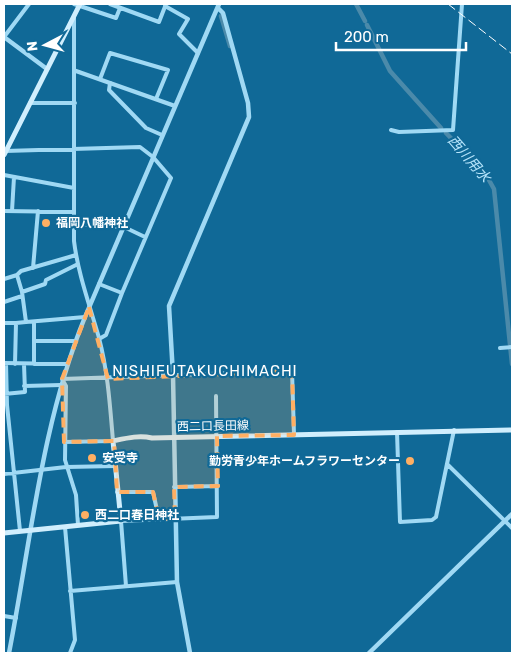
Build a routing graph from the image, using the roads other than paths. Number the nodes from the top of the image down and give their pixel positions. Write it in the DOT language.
graph roads {
  1 [pos="29,4"];
  2 [pos="77,4"];
  3 [pos="110,4"];
  4 [pos="462,4"];
  5 [pos="166,5"];
  6 [pos="117,6"];
  7 [pos="219,6"];
  8 [pos="74,13"];
  9 [pos="4,37"];
  10 [pos="198,53"];
  11 [pos="47,69"];
  12 [pos="76,71"];
  13 [pos="100,79"];
  14 [pos="110,83"];
  15 [pos="156,99"];
  16 [pos="75,103"];
  17 [pos="30,104"];
  18 [pos="175,106"];
  19 [pos="391,130"];
  20 [pos="162,135"];
  21 [pos="75,149"];
  22 [pos="4,152"];
  23 [pos="153,157"];
  24 [pos="4,175"];
  25 [pos="14,177"];
  26 [pos="74,188"];
  27 [pos="4,210"];
  28 [pos="12,211"];
  29 [pos="38,211"];
  30 [pos="74,212"];
  31 [pos="74,224"];
  32 [pos="124,227"];
  33 [pos="145,237"];
  34 [pos="76,255"];
  35 [pos="78,264"];
  36 [pos="33,268"];
  37 [pos="17,275"];
  38 [pos="4,278"];
  39 [pos="99,284"];
  40 [pos="122,293"];
  41 [pos="22,294"];
  42 [pos="4,302"];
  43 [pos="89,307"];
  44 [pos="85,317"];
  45 [pos="26,322"];
  46 [pos="34,322"];
  47 [pos="4,323"];
  48 [pos="16,323"];
  49 [pos="99,339"];
  50 [pos="75,341"];
  51 [pos="34,342"];
  52 [pos="512,347"];
  53 [pos="500,348"];
  54 [pos="5,363"];
  55 [pos="15,364"];
  56 [pos="24,364"];
  57 [pos="34,364"];
  58 [pos="67,364"];
  59 [pos="173,375"];
  60 [pos="62,379"];
  61 [pos="108,379"];
  62 [pos="61,385"];
  63 [pos="24,386"];
  64 [pos="5,393"];
  65 [pos="216,396"];
  66 [pos="454,430"];
  67 [pos="512,430"];
  68 [pos="397,432"];
  69 [pos="294,435"];
  70 [pos="217,436"];
  71 [pos="174,437"];
  72 [pos="114,441"];
  73 [pos="64,442"];
  74 [pos="447,464"];
  75 [pos="116,466"];
  76 [pos="66,467"];
  77 [pos="41,470"];
  78 [pos="14,473"];
  79 [pos="4,474"];
  80 [pos="218,486"];
  81 [pos="174,487"];
  82 [pos="117,492"];
  83 [pos="512,514"];
  84 [pos="175,518"];
  85 [pos="159,519"];
  86 [pos="505,520"];
  87 [pos="121,521"];
  88 [pos="78,526"];
  89 [pos="65,527"];
  90 [pos="512,528"];
  91 [pos="31,530"];
  92 [pos="20,531"];
  93 [pos="4,533"];
  94 [pos="177,582"];
  95 [pos="126,586"];
  96 [pos="70,591"];
  97 [pos="4,616"];
  98 [pos="16,618"];
  99 [pos="9,653"];
  100 [pos="70,653"];
  101 [pos="190,653"];
  102 [pos="369,653"];
  1 -- 9 [label="street"];
  2 -- 6 [label="street"];
  2 -- 8 [label="main road"];
  3 -- 6 [label="street"];
  4 -- 19 [label="street"];
  5 -- 6 [label="street"];
  5 -- 10 [label="street"];
  7 -- 10 [label="street"];
  7 -- 59 [label="street"];
  8 -- 11 [label="main road"];
  8 -- 12 [label="street"];
  9 -- 11 [label="street"];
  10 -- 18 [label="street"];
  11 -- 17 [label="main road"];
  12 -- 13 [label="street"];
  12 -- 16 [label="street"];
  13 -- 14 [label="street"];
  13 -- 15 [label="street"];
  14 -- 15 [label="street"];
  14 -- 20 [label="street"];
  15 -- 18 [label="street"];
  16 -- 17 [label="street"];
  16 -- 21 [label="street"];
  17 -- 22 [label="main road"];
  18 -- 20 [label="street"];
  20 -- 23 [label="street"];
  21 -- 22 [label="street"];
  21 -- 23 [label="street"];
  21 -- 26 [label="street"];
  23 -- 32 [label="street"];
  23 -- 33 [label="street"];
  24 -- 25 [label="street"];
  25 -- 26 [label="street"];
  25 -- 28 [label="street"];
  26 -- 30 [label="street"];
  27 -- 28 [label="street"];
  28 -- 29 [label="street"];
  29 -- 30 [label="street"];
  29 -- 36 [label="street"];
  30 -- 31 [label="street"];
  31 -- 32 [label="street"];
  31 -- 34 [label="street"];
  32 -- 33 [label="street"];
  32 -- 39 [label="street"];
  33 -- 40 [label="street"];
  34 -- 35 [label="street"];
  34 -- 36 [label="street"];
  35 -- 41 [label="street"];
  35 -- 43 [label="street"];
  36 -- 37 [label="street"];
  37 -- 38 [label="street"];
  37 -- 41 [label="street"];
  39 -- 40 [label="street"];
  39 -- 43 [label="street"];
  40 -- 49 [label="street"];
  41 -- 42 [label="street"];
  41 -- 45 [label="street"];
  43 -- 44 [label="street"];
  43 -- 49 [label="street"];
  44 -- 46 [label="street"];
  44 -- 50 [label="street"];
  45 -- 46 [label="street"];
  45 -- 48 [label="street"];
  46 -- 51 [label="street"];
  47 -- 48 [label="street"];
  48 -- 55 [label="street"];
  49 -- 61 [label="street"];
  50 -- 51 [label="street"];
  50 -- 58 [label="street"];
  51 -- 57 [label="street"];
  52 -- 53 [label="street"];
  54 -- 55 [label="street"];
  54 -- 64 [label="street"];
  55 -- 56 [label="street"];
  56 -- 57 [label="street"];
  56 -- 63 [label="street"];
  57 -- 58 [label="street"];
  58 -- 60 [label="street"];
  59 -- 61 [label="street"];
  59 -- 69 [label="street"];
  59 -- 71 [label="street"];
  60 -- 61 [label="street"];
  60 -- 62 [label="street"];
  60 -- 73 [label="street"];
  61 -- 72 [label="street"];
  62 -- 63 [label="street"];
  62 -- 77 [label="street"];
  63 -- 64 [label="street"];
  64 -- 78 [label="street"];
  65 -- 70 [label="street"];
  66 -- 67 [label="main road, 西二口長田線"];
  66 -- 68 [label="main road, 西二口長田線"];
  66 -- 74 [label="street"];
  68 -- 69 [label="main road, 西二口長田線"];
  68 -- 74 [label="street"];
  69 -- 70 [label="main road, 西二口長田線"];
  70 -- 71 [label="main road, 西二口長田線"];
  70 -- 80 [label="street"];
  71 -- 72 [label="main road, 西二口長田線"];
  71 -- 81 [label="street"];
  72 -- 73 [label="street"];
  72 -- 75 [label="main road"];
  73 -- 76 [label="street"];
  74 -- 86 [label="street"];
  75 -- 76 [label="street"];
  75 -- 82 [label="main road"];
  76 -- 77 [label="street"];
  76 -- 88 [label="street"];
  77 -- 78 [label="street"];
  77 -- 91 [label="street"];
  78 -- 79 [label="street"];
  78 -- 92 [label="street"];
  80 -- 81 [label="street"];
  80 -- 84 [label="street"];
  81 -- 84 [label="street"];
  82 -- 85 [label="street"];
  82 -- 87 [label="main road"];
  83 -- 86 [label="street"];
  84 -- 85 [label="street"];
  84 -- 94 [label="street"];
  85 -- 87 [label="street"];
  86 -- 90 [label="street"];
  86 -- 102 [label="street"];
  87 -- 88 [label="main road"];
  87 -- 95 [label="street"];
  88 -- 89 [label="main road"];
  89 -- 91 [label="main road"];
  89 -- 96 [label="street"];
  91 -- 92 [label="main road"];
  91 -- 98 [label="street"];
  92 -- 93 [label="main road"];
  94 -- 95 [label="street"];
  94 -- 101 [label="street"];
  95 -- 96 [label="street"];
  96 -- 100 [label="street"];
  97 -- 98 [label="street"];
  98 -- 99 [label="street"];
}
